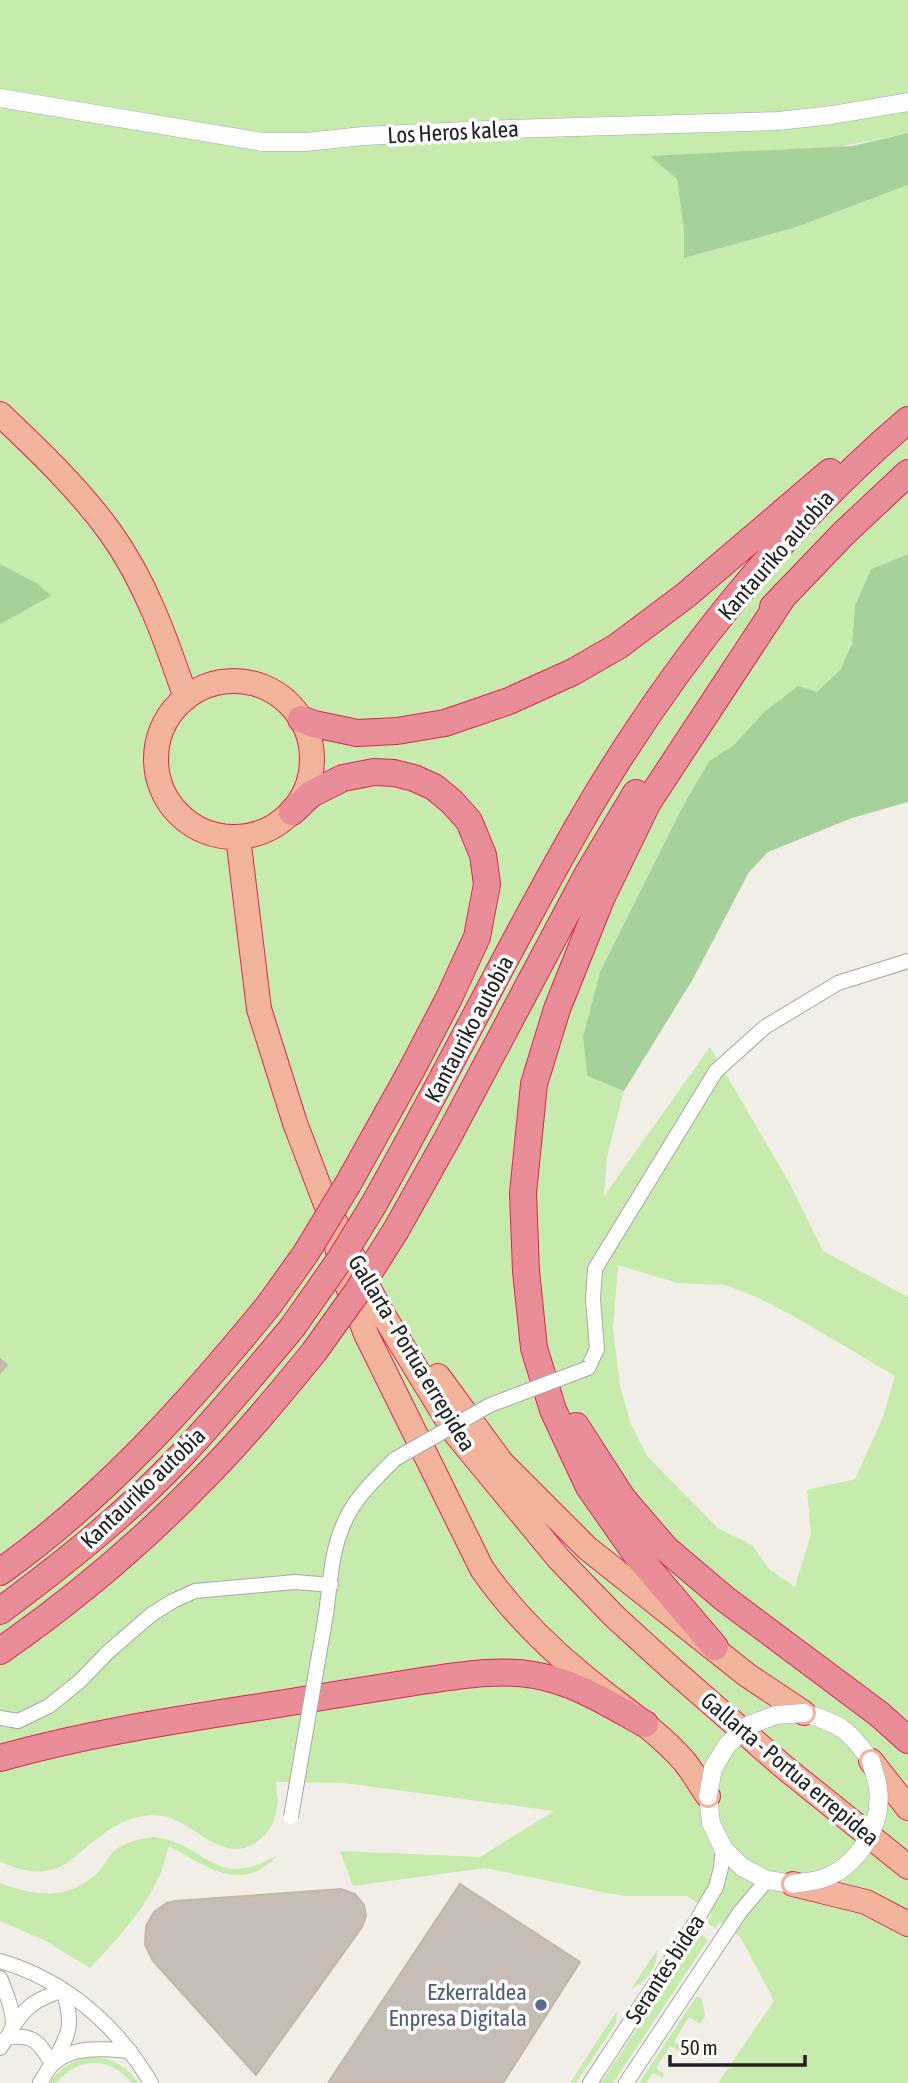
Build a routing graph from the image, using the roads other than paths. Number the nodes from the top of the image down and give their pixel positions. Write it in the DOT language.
graph roads {
  1 [pos="0,97"];
  2 [pos="908,102"];
  3 [pos="908,405"];
  4 [pos="908,420"];
  5 [pos="6,422"];
  6 [pos="908,473"];
  7 [pos="785,595"];
  8 [pos="186,698"];
  9 [pos="301,719"];
  10 [pos="292,812"];
  11 [pos="238,837"];
  12 [pos="908,961"];
  13 [pos="325,1202"];
  14 [pos="526,1271"];
  15 [pos="0,1572"];
  16 [pos="331,1585"];
  17 [pos="0,1611"];
  18 [pos="715,1647"];
  19 [pos="0,1651"];
  20 [pos="804,1713"];
  21 [pos="0,1718"];
  22 [pos="645,1724"];
  23 [pos="908,1740"];
  24 [pos="0,1758"];
  25 [pos="871,1761"];
  26 [pos="708,1796"];
  27 [pos="908,1808"];
  28 [pos="291,1817"];
  29 [pos="723,1848"];
  30 [pos="908,1867"];
  31 [pos="767,1880"];
  32 [pos="793,1884"];
  33 [pos="908,1924"];
  34 [pos="0,1961"];
  35 [pos="0,1979"];
  36 [pos="63,1990"];
  37 [pos="6,2038"];
  38 [pos="130,2051"];
  39 [pos="52,2064"];
  40 [pos="40,2083"];
  41 [pos="151,2083"];
  42 [pos="590,2083"];
  43 [pos="626,2083"];
  1 -- 2 [label="street, Los Heros kalea"];
  3 -- 9 [label="highway"];
  4 -- 17 [label="highway, Kantauriko autobia, bridge"];
  5 -- 8 [label="highway"];
  6 -- 7 [label="highway, Kantauriko autobia"];
  7 -- 14 [label="highway"];
  7 -- 19 [label="highway, Kantauriko autobia, bridge"];
  8 -- 9 [label="highway"];
  8 -- 11 [label="highway"];
  9 -- 10 [label="highway"];
  10 -- 11 [label="highway"];
  10 -- 15 [label="highway, bridge"];
  11 -- 13 [label="highway, Gallarta - Portua errepidea"];
  12 -- 16 [label="street, bridge"];
  13 -- 18 [label="highway"];
  13 -- 22 [label="highway"];
  13 -- 30 [label="highway, Gallarta - Portua errepidea"];
  14 -- 18 [label="highway"];
  14 -- 23 [label="highway"];
  16 -- 21 [label="street"];
  16 -- 28 [label="street, bridge"];
  18 -- 20 [label="highway"];
  20 -- 25 [label="street"];
  20 -- 26 [label="street, bridge"];
  22 -- 24 [label="highway"];
  22 -- 26 [label="highway"];
  25 -- 27 [label="highway"];
  25 -- 32 [label="street, bridge"];
  26 -- 29 [label="street"];
  29 -- 31 [label="street"];
  29 -- 42 [label="street, Serantes bidea"];
  31 -- 32 [label="street"];
  31 -- 43 [label="street, Serantes bidea"];
  32 -- 33 [label="highway"];
  34 -- 36 [label="street"];
  35 -- 37 [label="street"];
  36 -- 37 [label="street"];
  36 -- 38 [label="street"];
  36 -- 39 [label="street"];
  37 -- 39 [label="street"];
  38 -- 39 [label="street"];
  38 -- 41 [label="street"];
  39 -- 40 [label="street"];
}
